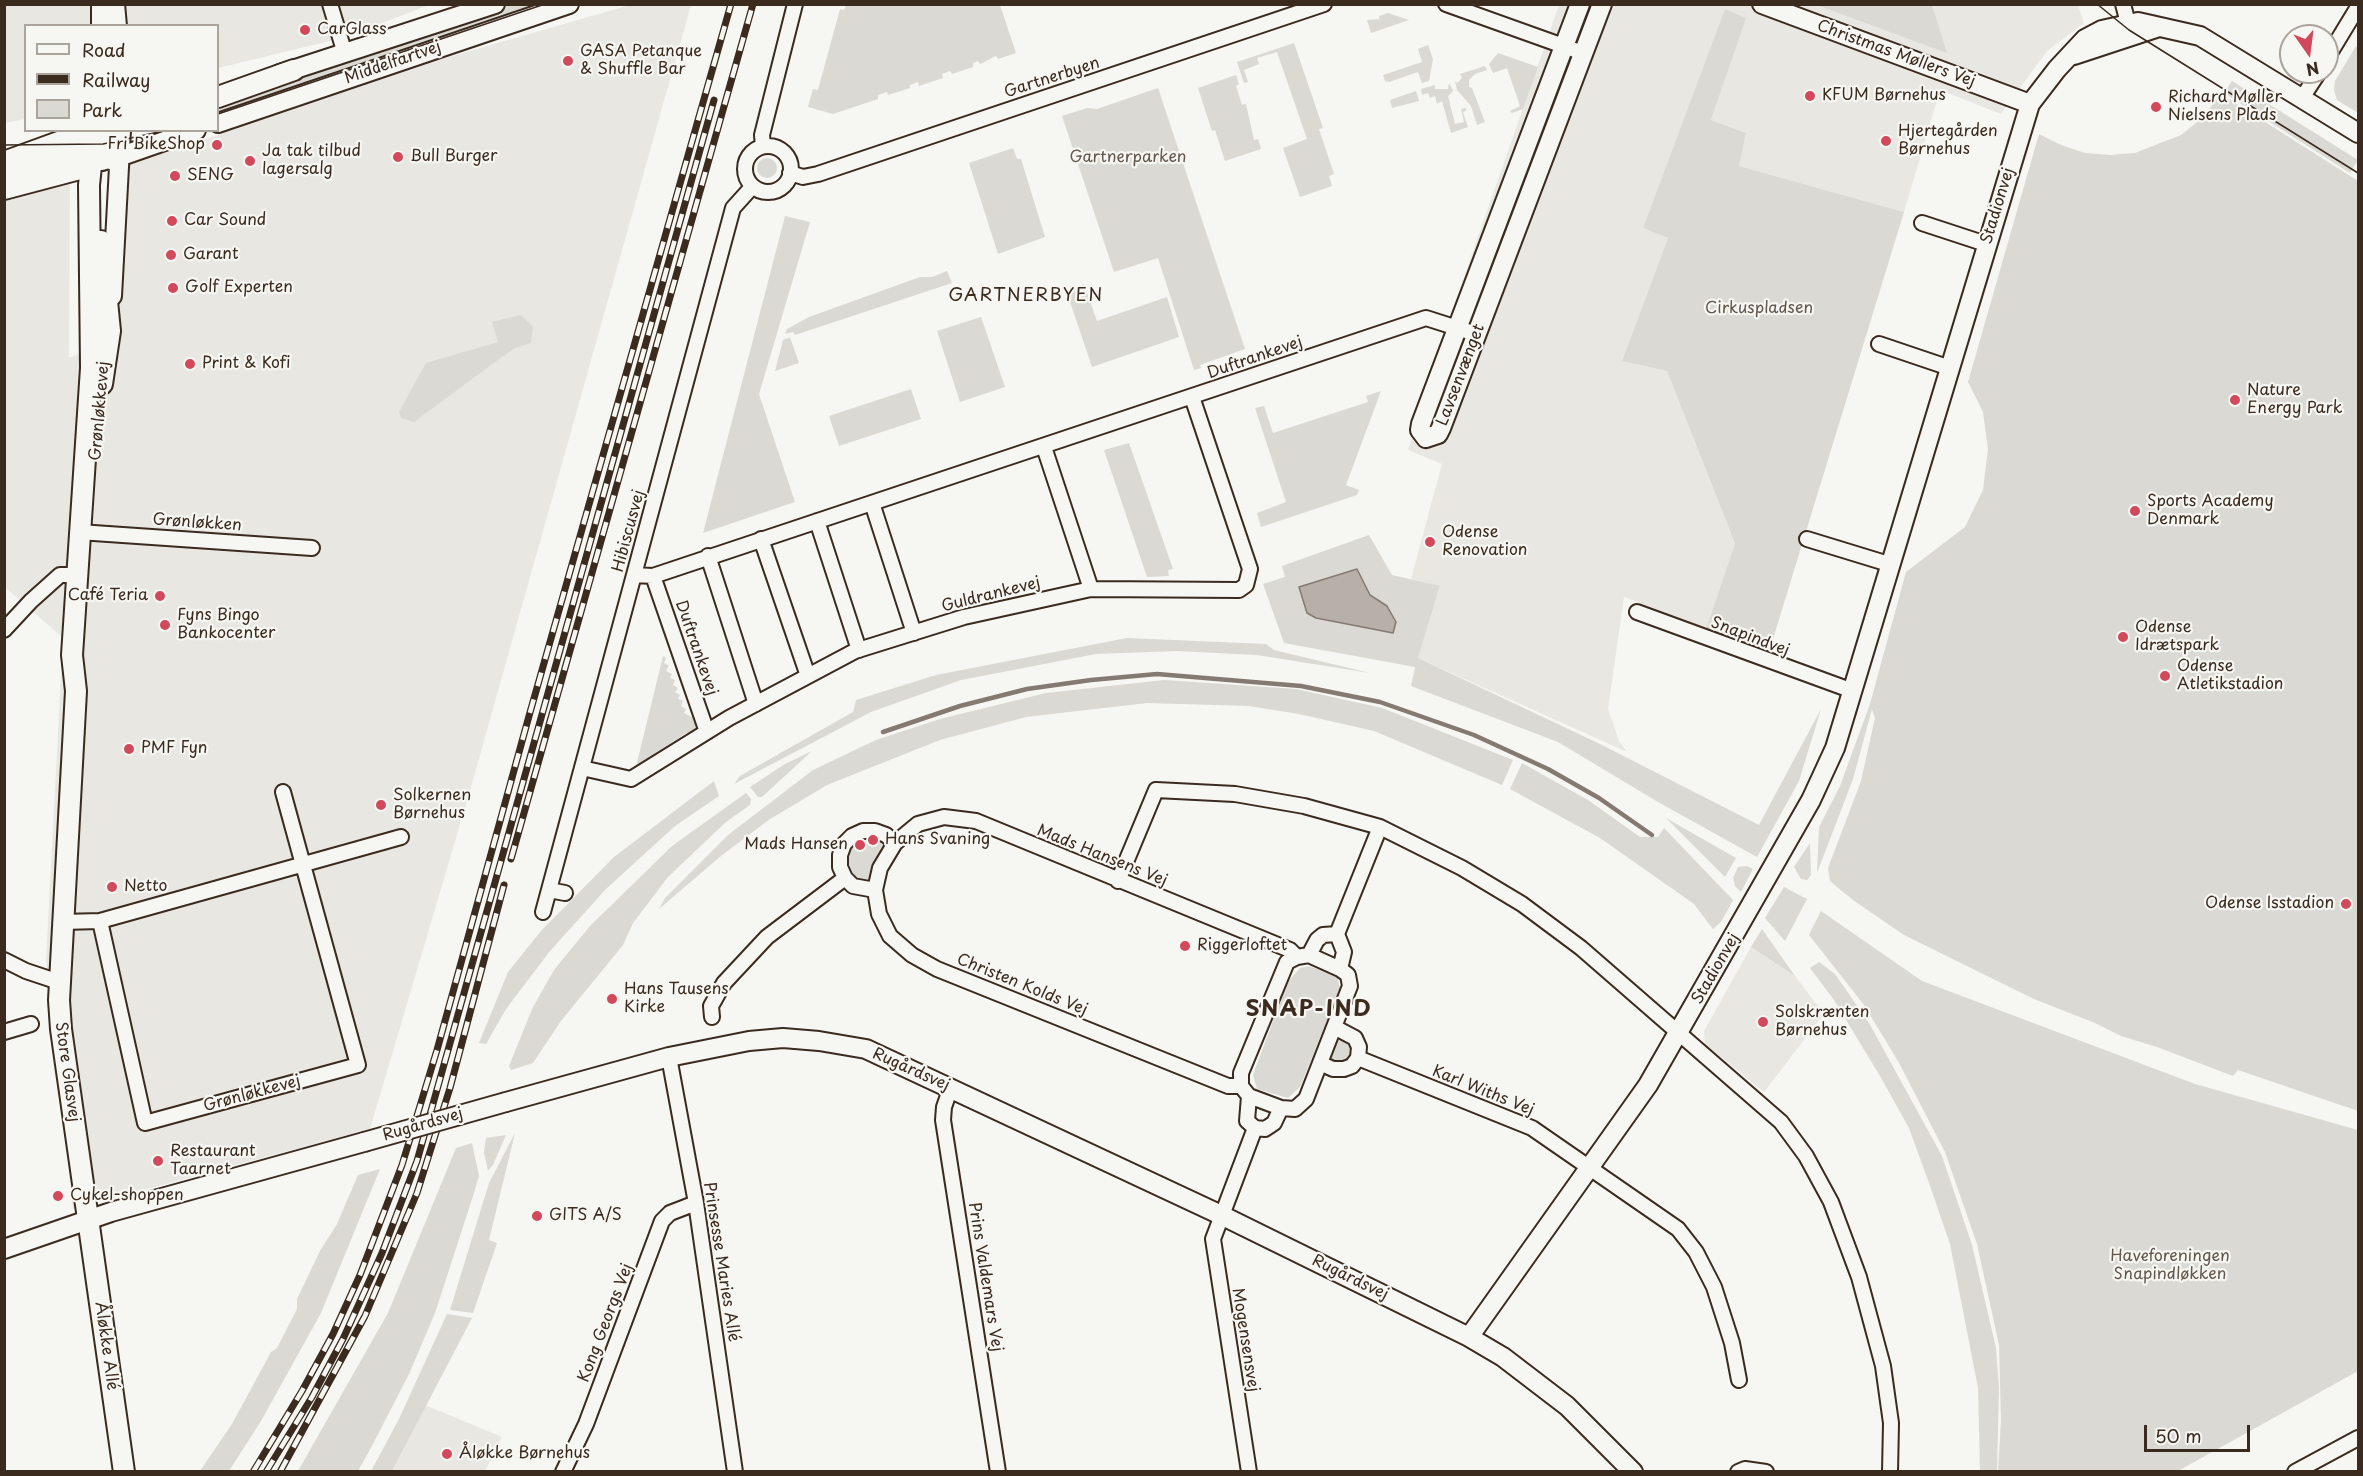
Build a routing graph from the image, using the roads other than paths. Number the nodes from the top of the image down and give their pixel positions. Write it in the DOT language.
graph roads {
  1 [pos="101,4"];
  2 [pos="107,4"];
  3 [pos="115,4"];
  4 [pos="330,4"];
  5 [pos="495,4"];
  6 [pos="569,4"];
  7 [pos="795,4"];
  8 [pos="1324,4"];
  9 [pos="1446,4"];
  10 [pos="1580,4"];
  11 [pos="1602,4"];
  12 [pos="1762,4"];
  13 [pos="2358,7"];
  14 [pos="2127,21"];
  15 [pos="101,24"];
  16 [pos="108,24"];
  17 [pos="117,24"];
  18 [pos="2339,38"];
  19 [pos="1564,46"];
  20 [pos="1583,53"];
  21 [pos="345,54"];
  22 [pos="294,70"];
  23 [pos="2311,84"];
  24 [pos="219,87"];
  25 [pos="219,98"];
  26 [pos="2302,98"];
  27 [pos="2030,104"];
  28 [pos="219,123"];
  29 [pos="190,132"];
  30 [pos="2358,133"];
  31 [pos="103,141"];
  32 [pos="763,146"];
  33 [pos="4,162"];
  34 [pos="790,173"];
  35 [pos="4,176"];
  36 [pos="752,187"];
  37 [pos="1510,187"];
  38 [pos="4,189"];
  39 [pos="1530,194"];
  40 [pos="1922,223"];
  41 [pos="1986,244"];
  42 [pos="1457,328"];
  43 [pos="1476,334"];
  44 [pos="1878,344"];
  45 [pos="1950,368"];
  46 [pos="1192,397"];
  47 [pos="1044,447"];
  48 [pos="872,503"];
  49 [pos="817,521"];
  50 [pos="85,532"];
  51 [pos="761,539"];
  52 [pos="1807,539"];
  53 [pos="312,548"];
  54 [pos="708,556"];
  55 [pos="1892,565"];
  56 [pos="77,575"];
  57 [pos="634,576"];
  58 [pos="653,576"];
  59 [pos="1091,589"];
  60 [pos="1637,612"];
  61 [pos="4,630"];
  62 [pos="914,633"];
  63 [pos="859,650"];
  64 [pos="808,676"];
  65 [pos="76,691"];
  66 [pos="1853,691"];
  67 [pos="756,704"];
  68 [pos="706,732"];
  69 [pos="582,768"];
  70 [pos="284,792"];
  71 [pos="1380,827"];
  72 [pos="400,837"];
  73 [pos="894,843"];
  74 [pos="303,864"];
  75 [pos="845,878"];
  76 [pos="1118,881"];
  77 [pos="549,890"];
  78 [pos="875,891"];
  79 [pos="565,893"];
  80 [pos="543,912"];
  81 [pos="100,921"];
  82 [pos="62,922"];
  83 [pos="1337,934"];
  84 [pos="1303,956"];
  85 [pos="4,960"];
  86 [pos="1341,969"];
  87 [pos="59,982"];
  88 [pos="712,1017"];
  89 [pos="31,1024"];
  90 [pos="1336,1028"];
  91 [pos="4,1032"];
  92 [pos="1678,1035"];
  93 [pos="669,1057"];
  94 [pos="1358,1058"];
  95 [pos="1322,1064"];
  96 [pos="951,1088"];
  97 [pos="1245,1091"];
  98 [pos="1281,1108"];
  99 [pos="1255,1128"];
  100 [pos="1589,1168"];
  101 [pos="696,1203"];
  102 [pos="1221,1215"];
  103 [pos="88,1221"];
  104 [pos="4,1249"];
  105 [pos="1468,1337"];
  106 [pos="1739,1380"];
  107 [pos="2358,1438"];
  108 [pos="124,1472"];
  109 [pos="563,1472"];
  110 [pos="735,1472"];
  111 [pos="998,1472"];
  112 [pos="1249,1472"];
  113 [pos="1633,1472"];
  114 [pos="1738,1472"];
  115 [pos="1766,1472"];
  116 [pos="1890,1472"];
  117 [pos="2295,1472"];
  1 -- 15 [label="street"];
  2 -- 16 [label="street"];
  3 -- 17 [label="street"];
  4 -- 21 [label="street"];
  5 -- 21 [label="street, Middelfartvej"];
  6 -- 28 [label="street, Middelfartvej"];
  7 -- 32 [label="street"];
  8 -- 34 [label="street, Gartnerbyen"];
  9 -- 19 [label="street"];
  10 -- 19 [label="street, Lavsenvænget"];
  11 -- 20 [label="street, Lavsenvænget"];
  12 -- 27 [label="street, Christmas Møllers Vej"];
  13 -- 18 [label="street"];
  14 -- 26 [label="street, Stadionvej"];
  14 -- 27 [label="street, Stadionvej"];
  19 -- 20 [label="street"];
  19 -- 37 [label="street, Lavsenvænget"];
  20 -- 39 [label="street, Lavsenvænget"];
  21 -- 22 [label="street, Middelfartvej"];
  22 -- 24 [label="street, Middelfartvej"];
  22 -- 25 [label="main road"];
  23 -- 26 [label="street"];
  26 -- 30 [label="street, Stadionvej"];
  27 -- 41 [label="street, Stadionvej"];
  29 -- 31 [label="street"];
  31 -- 33 [label="main road"];
  31 -- 35 [label="main road"];
  31 -- 38 [label="main road"];
  31 -- 50 [label="main road, Grønløkkevej"];
  31 -- 50 [label="main road, Grønløkkevej"];
  32 -- 34 [label="street"];
  32 -- 36 [label="street"];
  34 -- 36 [label="street"];
  36 -- 57 [label="street, Hibiscusvej"];
  37 -- 39 [label="street"];
  37 -- 42 [label="street, Lavsenvænget"];
  39 -- 43 [label="street, Lavsenvænget"];
  40 -- 41 [label="street"];
  41 -- 45 [label="street, Stadionvej"];
  42 -- 43 [label="street, Duftrankevej"];
  42 -- 43 [label="street, Lavsenvænget"];
  42 -- 46 [label="street, Duftrankevej"];
  44 -- 45 [label="street"];
  45 -- 55 [label="street, Stadionvej"];
  46 -- 47 [label="street, Duftrankevej"];
  46 -- 59 [label="street, Guldrankevej"];
  47 -- 48 [label="street, Duftrankevej"];
  47 -- 59 [label="street"];
  48 -- 49 [label="street, Duftrankevej"];
  48 -- 62 [label="street"];
  49 -- 51 [label="street, Duftrankevej"];
  49 -- 63 [label="street"];
  50 -- 53 [label="street, Grønløkken"];
  50 -- 56 [label="main road, Grønløkkevej"];
  50 -- 65 [label="main road, Grønløkkevej"];
  51 -- 54 [label="street, Duftrankevej"];
  51 -- 64 [label="street"];
  52 -- 55 [label="street"];
  54 -- 58 [label="street, Duftrankevej"];
  54 -- 67 [label="street"];
  55 -- 66 [label="street, Stadionvej"];
  56 -- 61 [label="street"];
  56 -- 65 [label="main road, Grønløkkevej"];
  57 -- 58 [label="street, Duftrankevej"];
  57 -- 69 [label="street, Hibiscusvej"];
  58 -- 68 [label="street, Duftrankevej"];
  59 -- 62 [label="street, Guldrankevej"];
  60 -- 66 [label="street, Snapindvej"];
  62 -- 63 [label="street, Guldrankevej"];
  63 -- 64 [label="street, Guldrankevej"];
  64 -- 67 [label="street, Guldrankevej"];
  65 -- 82 [label="main road, Grønløkkevej"];
  66 -- 92 [label="street, Stadionvej"];
  67 -- 68 [label="street, Guldrankevej"];
  68 -- 69 [label="street, Guldrankevej"];
  69 -- 77 [label="street, Hibiscusvej"];
  70 -- 74 [label="street, Grønløkkevej"];
  71 -- 76 [label="street"];
  71 -- 83 [label="street"];
  71 -- 92 [label="street"];
  72 -- 74 [label="street"];
  73 -- 75 [label="street"];
  73 -- 76 [label="street, Mads Hansens Vej"];
  73 -- 78 [label="street, Christen Kolds Vej"];
  74 -- 81 [label="street"];
  74 -- 81 [label="street, Grønløkkevej"];
  75 -- 78 [label="street"];
  75 -- 88 [label="street"];
  76 -- 84 [label="street, Mads Hansens Vej"];
  77 -- 79 [label="street"];
  77 -- 80 [label="street, Hibiscusvej"];
  78 -- 97 [label="street, Christen Kolds Vej"];
  81 -- 82 [label="street"];
  82 -- 87 [label="main road, Grønløkkevej"];
  83 -- 84 [label="street"];
  83 -- 86 [label="street"];
  84 -- 86 [label="street, Mads Hansens Vej"];
  84 -- 97 [label="street"];
  85 -- 87 [label="street"];
  86 -- 90 [label="street"];
  87 -- 103 [label="main road, Store Glasvej"];
  89 -- 91 [label="street"];
  90 -- 94 [label="street"];
  90 -- 95 [label="street"];
  92 -- 100 [label="street, Stadionvej"];
  92 -- 116 [label="street"];
  93 -- 96 [label="street, Rugårdsvej"];
  93 -- 101 [label="street, Prinsesse Maries Allé"];
  93 -- 103 [label="street, Rugårdsvej, bridge"];
  94 -- 95 [label="street"];
  94 -- 100 [label="street, Karl Withs Vej"];
  95 -- 98 [label="street"];
  96 -- 102 [label="street, Rugårdsvej"];
  96 -- 111 [label="street, Prins Valdemars Vej"];
  97 -- 98 [label="street, Christen Kolds Vej"];
  97 -- 99 [label="street"];
  98 -- 99 [label="street"];
  99 -- 102 [label="street, Mogensensvej"];
  100 -- 105 [label="street, Stadionvej"];
  100 -- 106 [label="street, Karl Withs Vej"];
  101 -- 109 [label="street, Kong Georgs Vej"];
  101 -- 110 [label="street, Prinsesse Maries Allé"];
  102 -- 105 [label="street, Rugårdsvej"];
  102 -- 112 [label="street, Mogensensvej"];
  103 -- 104 [label="street, Rugårdsvej"];
  103 -- 108 [label="main road, Åløkke Allé"];
  105 -- 113 [label="street, Rugårdsvej"];
  107 -- 117 [label="street"];
  114 -- 115 [label="street"];
}
